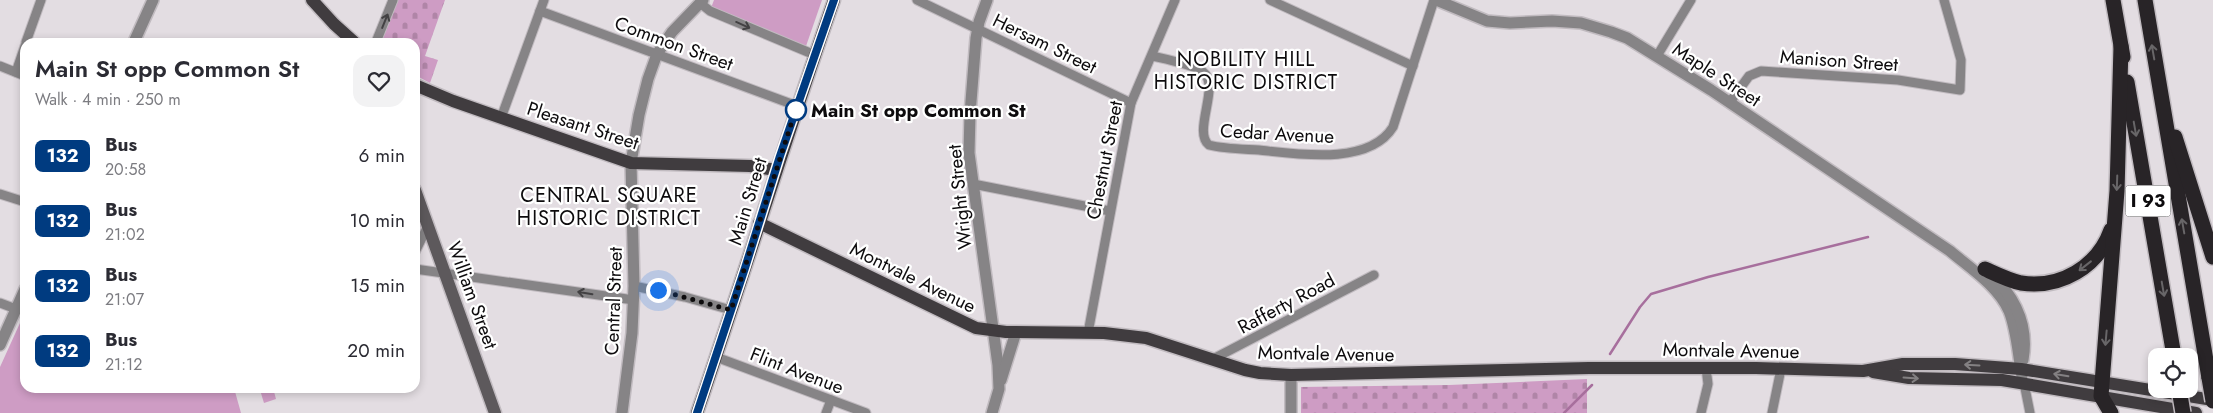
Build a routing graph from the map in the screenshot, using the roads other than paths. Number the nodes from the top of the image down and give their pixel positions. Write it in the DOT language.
graph roads {
  1 [pos="41,0"];
  2 [pos="152,0"];
  3 [pos="312,0"];
  4 [pos="393,0"];
  5 [pos="544,0"];
  6 [pos="834,0"];
  7 [pos="917,0"];
  8 [pos="988,0"];
  9 [pos="1175,0"];
  10 [pos="1270,0"];
  11 [pos="1435,0"];
  12 [pos="1691,0"];
  13 [pos="1944,0"];
  14 [pos="2113,0"];
  15 [pos="2144,0"];
  16 [pos="702,2"];
  17 [pos="540,11"];
  18 [pos="977,29"];
  19 [pos="28,38"];
  20 [pos="136,38"];
  21 [pos="350,38"];
  22 [pos="378,38"];
  23 [pos="2121,46"];
  24 [pos="657,54"];
  25 [pos="815,54"];
  26 [pos="1152,56"];
  27 [pos="1657,56"];
  28 [pos="20,61"];
  29 [pos="0,66"];
  30 [pos="1413,66"];
  31 [pos="16,72"];
  32 [pos="20,74"];
  33 [pos="420,87"];
  34 [pos="2162,100"];
  35 [pos="1131,102"];
  36 [pos="1730,102"];
  37 [pos="797,106"];
  38 [pos="502,118"];
  39 [pos="631,163"];
  40 [pos="776,170"];
  41 [pos="972,184"];
  42 [pos="0,194"];
  43 [pos="20,200"];
  44 [pos="420,204"];
  45 [pos="2116,209"];
  46 [pos="1110,211"];
  47 [pos="759,223"];
  48 [pos="428,226"];
  49 [pos="420,242"];
  50 [pos="1950,251"];
  51 [pos="2213,257"];
  52 [pos="1984,269"];
  53 [pos="420,270"];
  54 [pos="444,272"];
  55 [pos="1374,276"];
  56 [pos="634,286"];
  57 [pos="20,300"];
  58 [pos="634,300"];
  59 [pos="0,303"];
  60 [pos="16,309"];
  61 [pos="731,310"];
  62 [pos="993,331"];
  63 [pos="1016,332"];
  64 [pos="1088,333"];
  65 [pos="0,346"];
  66 [pos="2173,348"];
  67 [pos="716,357"];
  68 [pos="1213,360"];
  69 [pos="1706,368"];
  70 [pos="1781,369"];
  71 [pos="2021,369"];
  72 [pos="1863,371"];
  73 [pos="1291,375"];
  74 [pos="2024,383"];
  75 [pos="999,389"];
  76 [pos="2101,389"];
  77 [pos="2181,398"];
  78 [pos="831,400"];
  79 [pos="2213,401"];
  80 [pos="495,413"];
  81 [pos="622,413"];
  82 [pos="697,413"];
  83 [pos="826,413"];
  84 [pos="866,413"];
  85 [pos="992,413"];
  86 [pos="1291,413"];
  87 [pos="1701,413"];
  88 [pos="1772,413"];
  89 [pos="2030,413"];
  90 [pos="2111,413"];
  91 [pos="2184,413"];
  92 [pos="2196,413"];
  1 -- 19 [label="street"];
  2 -- 20 [label="street"];
  3 -- 21 [label="main road"];
  22 -- 4 [label="street, one-way"];
  5 -- 17 [label="street"];
  6 -- 25 [label="main road, Main Street"];
  7 -- 18 [label="street, Hersam Street"];
  8 -- 18 [label="street, Wright Street"];
  9 -- 26 [label="street, Chestnut Street"];
  10 -- 30 [label="street"];
  11 -- 27 [label="street, Maple Street"];
  11 -- 30 [label="street, Cedar Avenue"];
  12 -- 27 [label="street"];
  13 -- 36 [label="street, Manison Street"];
  14 -- 23 [label="highway, I 93"];
  34 -- 15 [label="highway, I 93, one-way"];
  16 -- 24 [label="street, Central Street"];
  16 -- 25 [label="street, one-way"];
  17 -- 24 [label="street, Common Street"];
  17 -- 38 [label="street"];
  18 -- 35 [label="street, Hersam Street"];
  18 -- 41 [label="street, Wright Street"];
  23 -- 45 [label="highway, one-way"];
  23 -- 66 [label="highway, I 93, one-way"];
  24 -- 37 [label="street, Common Street"];
  24 -- 39 [label="street, Central Street"];
  25 -- 37 [label="main road, Main Street"];
  26 -- 30 [label="street, Cedar Avenue"];
  26 -- 35 [label="street, Chestnut Street"];
  27 -- 36 [label="street, Maple Street"];
  28 -- 31 [label="street"];
  29 -- 31 [label="street"];
  31 -- 32 [label="street"];
  33 -- 38 [label="main road, Pleasant Street"];
  34 -- 51 [label="highway"];
  79 -- 34 [label="highway, I 93, one-way, bridge"];
  35 -- 46 [label="street, Chestnut Street"];
  36 -- 50 [label="street, Maple Street"];
  37 -- 40 [label="main road, Main Street"];
  38 -- 39 [label="main road, Pleasant Street"];
  39 -- 40 [label="main road, Pleasant Street"];
  39 -- 56 [label="street, Central Street"];
  40 -- 47 [label="main road, Main Street"];
  41 -- 46 [label="street"];
  41 -- 62 [label="street, Wright Street"];
  42 -- 43 [label="street"];
  44 -- 48 [label="main road, William Street"];
  45 -- 52 [label="highway, one-way"];
  45 -- 76 [label="highway, one-way"];
  46 -- 64 [label="street, Chestnut Street"];
  47 -- 61 [label="main road, Main Street"];
  47 -- 62 [label="main road, Montvale Avenue"];
  48 -- 49 [label="street"];
  48 -- 54 [label="main road, William Street"];
  50 -- 52 [label="street, Maple Street"];
  50 -- 71 [label="street, Maple Street"];
  52 -- 71 [label="street, Maple Street"];
  53 -- 54 [label="street"];
  58 -- 54 [label="street, one-way"];
  54 -- 80 [label="main road, William Street"];
  55 -- 68 [label="street, Rafferty Road"];
  56 -- 58 [label="street, Central Street"];
  56 -- 61 [label="street"];
  57 -- 60 [label="street"];
  58 -- 81 [label="street, Central Street"];
  59 -- 60 [label="street"];
  60 -- 65 [label="street"];
  61 -- 67 [label="main road, Main Street"];
  62 -- 63 [label="main road, Montvale Avenue"];
  62 -- 75 [label="street, Wright Street"];
  63 -- 64 [label="main road, Montvale Avenue"];
  63 -- 75 [label="street"];
  64 -- 68 [label="main road, Montvale Avenue"];
  67 -- 78 [label="street, Flint Avenue"];
  67 -- 82 [label="main road, Main Street"];
  68 -- 73 [label="main road, Montvale Avenue"];
  69 -- 70 [label="main road, Montvale Avenue"];
  69 -- 73 [label="main road, Montvale Avenue"];
  69 -- 87 [label="street"];
  70 -- 72 [label="main road, Montvale Avenue"];
  70 -- 88 [label="street"];
  71 -- 72 [label="main road, Montvale Avenue, one-way"];
  71 -- 74 [label="street, Maple Street"];
  76 -- 71 [label="main road, Montvale Avenue, one-way"];
  72 -- 74 [label="main road, Montvale Avenue, one-way"];
  73 -- 86 [label="street"];
  74 -- 76 [label="main road, Montvale Avenue"];
  74 -- 89 [label="street"];
  75 -- 85 [label="street"];
  76 -- 79 [label="main road, Montvale Avenue"];
  76 -- 90 [label="highway"];
  76 -- 92 [label="main road, Montvale Avenue"];
  77 -- 91 [label="highway, bridge"];
  78 -- 83 [label="street"];
  78 -- 84 [label="street, Flint Avenue"];
}
